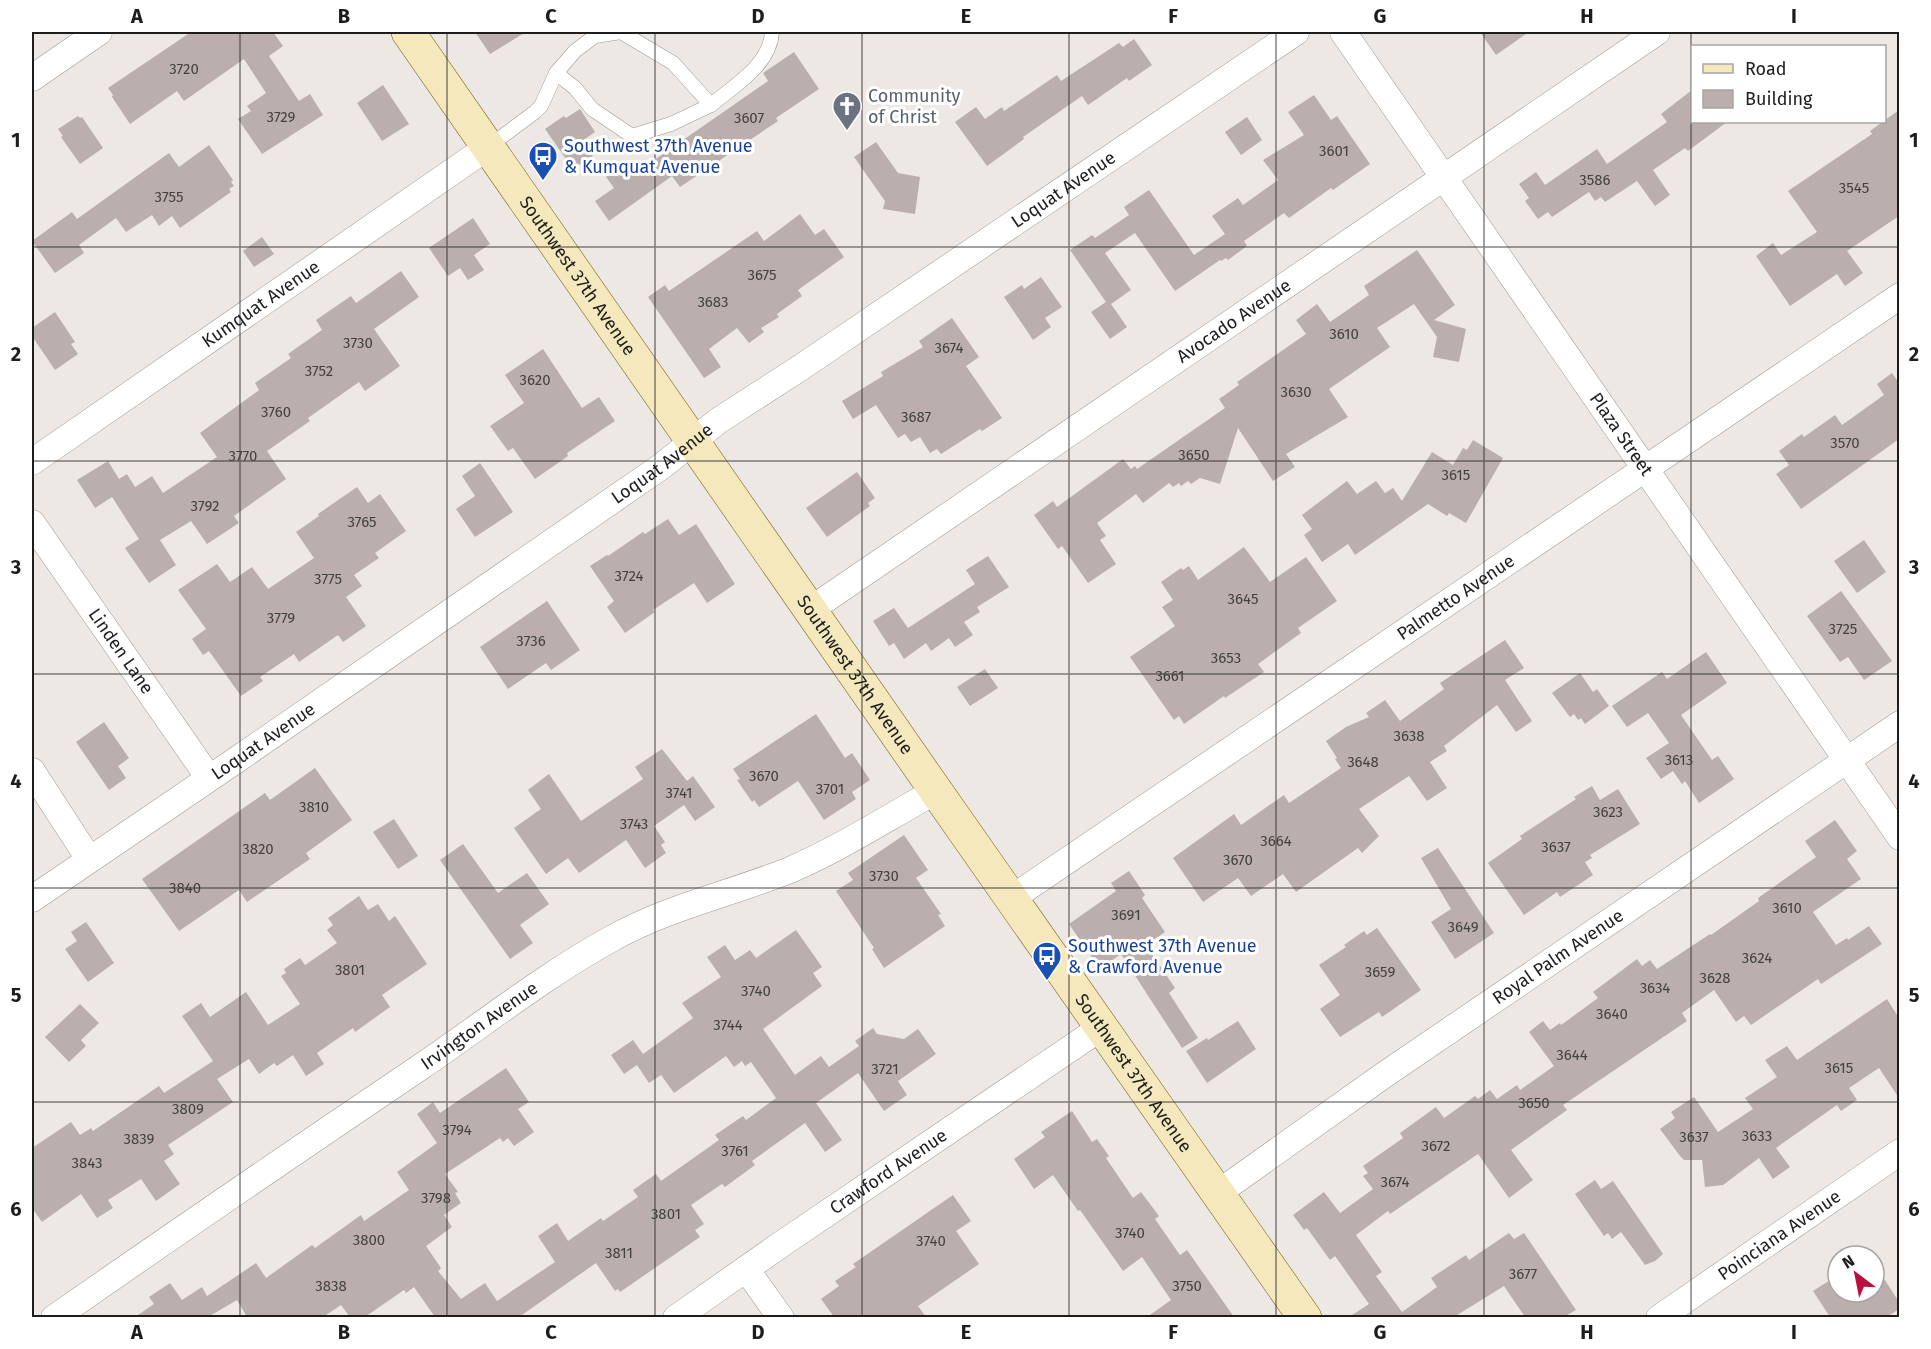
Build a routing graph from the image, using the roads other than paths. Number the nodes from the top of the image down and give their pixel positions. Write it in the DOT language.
graph roads {
  1 [pos="99,32"];
  2 [pos="408,32"];
  3 [pos="772,32"];
  4 [pos="1296,32"];
  5 [pos="1343,32"];
  6 [pos="1657,32"];
  7 [pos="556,73"];
  8 [pos="32,78"];
  9 [pos="711,105"];
  10 [pos="488,147"];
  11 [pos="1444,176"];
  12 [pos="1899,296"];
  13 [pos="693,441"];
  14 [pos="32,462"];
  15 [pos="1645,469"];
  16 [pos="32,523"];
  17 [pos="810,609"];
  18 [pos="1899,724"];
  19 [pos="1847,760"];
  20 [pos="32,771"];
  21 [pos="209,778"];
  22 [pos="936,791"];
  23 [pos="1899,837"];
  24 [pos="89,859"];
  25 [pos="1012,898"];
  26 [pos="32,899"];
  27 [pos="1102,1027"];
  28 [pos="1899,1152"];
  29 [pos="1218,1193"];
  30 [pos="746,1269"];
  31 [pos="54,1317"];
  32 [pos="676,1317"];
  33 [pos="781,1317"];
  34 [pos="1305,1317"];
  35 [pos="1659,1317"];
  1 -- 8 [label="street"];
  2 -- 10 [label="main road, Southwest 37th Avenue"];
  3 -- 9 [label="lane"];
  4 -- 13 [label="street, Loquat Avenue"];
  5 -- 11 [label="street, Plaza Street"];
  6 -- 11 [label="street, Avocado Avenue"];
  7 -- 9 [label="lane"];
  7 -- 9 [label="lane"];
  7 -- 10 [label="lane"];
  10 -- 13 [label="main road, Southwest 37th Avenue"];
  10 -- 14 [label="street, Kumquat Avenue"];
  11 -- 15 [label="street, Plaza Street"];
  11 -- 17 [label="street, Avocado Avenue"];
  12 -- 15 [label="street, Palmetto Avenue"];
  13 -- 17 [label="main road, Southwest 37th Avenue"];
  13 -- 21 [label="street, Loquat Avenue"];
  15 -- 19 [label="street, Plaza Street"];
  15 -- 25 [label="street, Palmetto Avenue"];
  16 -- 21 [label="street, Linden Lane"];
  17 -- 22 [label="main road, Southwest 37th Avenue"];
  18 -- 19 [label="street, Royal Palm Avenue"];
  19 -- 23 [label="street, Plaza Street"];
  19 -- 29 [label="street, Royal Palm Avenue"];
  20 -- 24 [label="street"];
  21 -- 24 [label="street, Loquat Avenue"];
  22 -- 25 [label="main road, Southwest 37th Avenue"];
  22 -- 31 [label="street, Irvington Avenue"];
  24 -- 26 [label="street, Loquat Avenue"];
  25 -- 27 [label="main road, Southwest 37th Avenue"];
  27 -- 29 [label="main road, Southwest 37th Avenue"];
  27 -- 30 [label="street, Crawford Avenue"];
  28 -- 35 [label="street, Poinciana Avenue"];
  29 -- 34 [label="main road, Southwest 37th Avenue"];
  30 -- 32 [label="street, Crawford Avenue"];
  30 -- 33 [label="street"];
}
